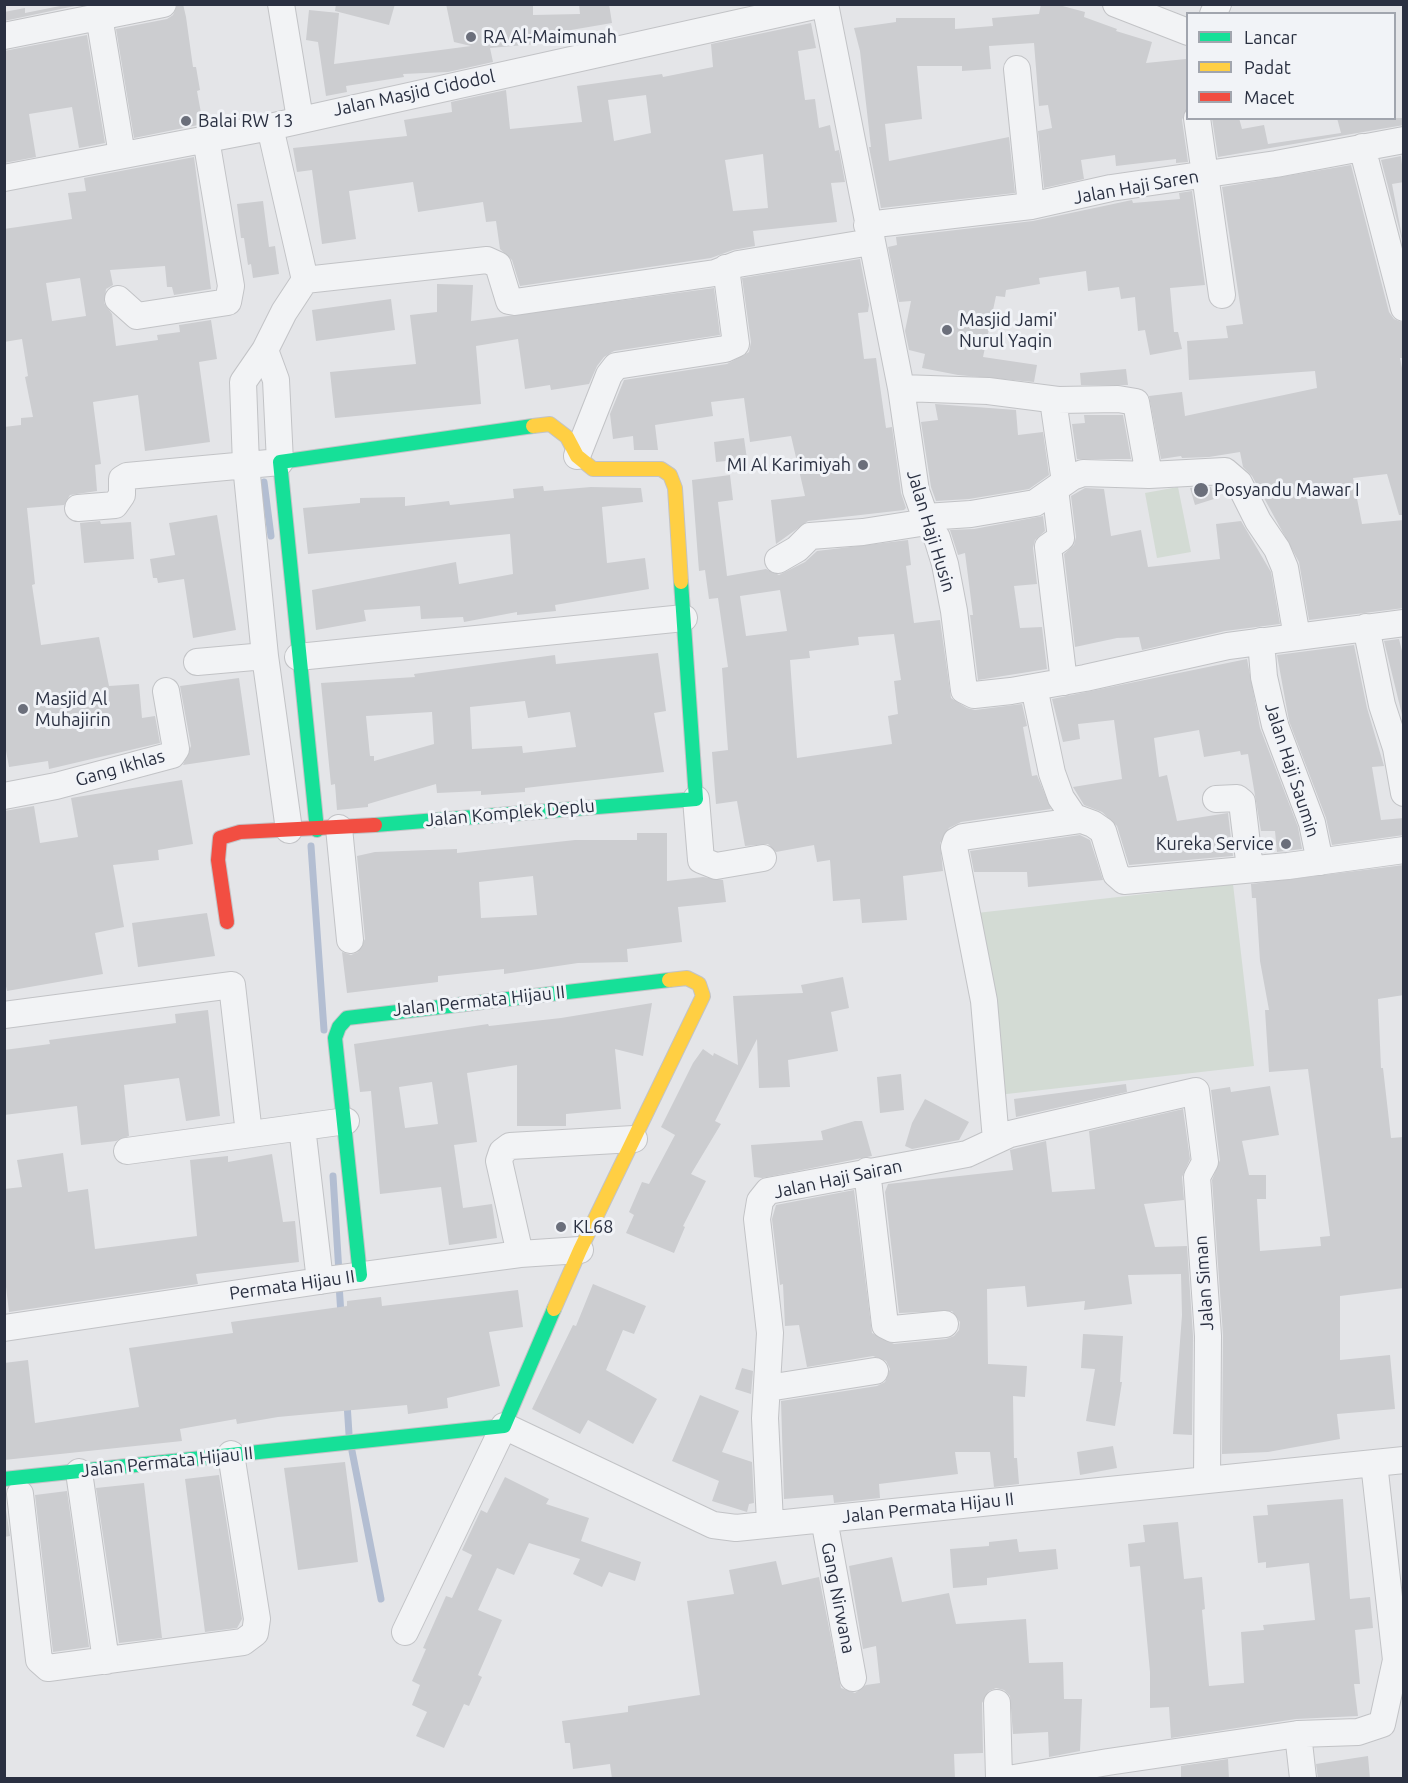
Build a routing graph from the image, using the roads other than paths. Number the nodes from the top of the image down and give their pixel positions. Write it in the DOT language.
graph roads {
  1 [pos="163,4"];
  2 [pos="282,4"];
  3 [pos="824,4"];
  4 [pos="1116,4"];
  5 [pos="99,16"];
  6 [pos="1186,31"];
  7 [pos="4,36"];
  8 [pos="1017,69"];
  9 [pos="300,119"];
  10 [pos="1197,120"];
  11 [pos="270,126"];
  12 [pos="206,139"];
  13 [pos="1404,140"];
  14 [pos="1362,147"];
  15 [pos="122,155"];
  16 [pos="1205,174"];
  17 [pos="4,178"];
  18 [pos="1031,207"];
  19 [pos="869,234"];
  20 [pos="726,268"];
  21 [pos="305,280"];
  22 [pos="1222,295"];
  23 [pos="118,299"];
  24 [pos="1404,308"];
  25 [pos="265,350"];
  26 [pos="901,388"];
  27 [pos="1053,400"];
  28 [pos="578,456"];
  29 [pos="263,463"];
  30 [pos="1149,475"];
  31 [pos="1060,485"];
  32 [pos="78,508"];
  33 [pos="926,520"];
  34 [pos="778,560"];
  35 [pos="684,618"];
  36 [pos="1404,623"];
  37 [pos="1366,627"];
  38 [pos="1297,637"];
  39 [pos="1261,641"];
  40 [pos="265,656"];
  41 [pos="298,657"];
  42 [pos="197,662"];
  43 [pos="1064,682"];
  44 [pos="1034,687"];
  45 [pos="166,691"];
  46 [pos="1404,793"];
  47 [pos="4,796"];
  48 [pos="696,799"];
  49 [pos="1216,800"];
  50 [pos="1081,820"];
  51 [pos="328,829"];
  52 [pos="289,830"];
  53 [pos="1404,850"];
  54 [pos="763,858"];
  55 [pos="1320,862"];
  56 [pos="1247,869"];
  57 [pos="227,922"];
  58 [pos="351,940"];
  59 [pos="4,1015"];
  60 [pos="1196,1091"];
  61 [pos="346,1121"];
  62 [pos="302,1127"];
  63 [pos="249,1134"];
  64 [pos="634,1139"];
  65 [pos="996,1140"];
  66 [pos="127,1150"];
  67 [pos="867,1171"];
  68 [pos="580,1250"];
  69 [pos="520,1254"];
  70 [pos="360,1275"];
  71 [pos="320,1281"];
  72 [pos="945,1324"];
  73 [pos="4,1328"];
  74 [pos="875,1371"];
  75 [pos="768,1388"];
  76 [pos="504,1426"];
  77 [pos="231,1454"];
  78 [pos="1404,1460"];
  79 [pos="1374,1463"];
  80 [pos="79,1472"];
  81 [pos="1207,1479"];
  82 [pos="12,1486"];
  83 [pos="824,1519"];
  84 [pos="770,1523"];
  85 [pos="405,1632"];
  86 [pos="1400,1660"];
  87 [pos="106,1661"];
  88 [pos="853,1677"];
  89 [pos="997,1703"];
  90 [pos="1298,1734"];
  91 [pos="999,1779"];
  92 [pos="1014,1779"];
  93 [pos="1303,1779"];
  1 -- 5 [label="street"];
  2 -- 9 [label="street"];
  3 -- 9 [label="street, Jalan Masjid Cidodol"];
  3 -- 19 [label="street, Jalan Haji Husin"];
  4 -- 6 [label="street"];
  5 -- 7 [label="street"];
  5 -- 15 [label="street"];
  8 -- 18 [label="street"];
  9 -- 11 [label="street, Jalan Masjid Cidodol"];
  10 -- 16 [label="street"];
  11 -- 12 [label="street, Jalan Masjid Cidodol"];
  11 -- 21 [label="street"];
  12 -- 15 [label="street, Jalan Masjid Cidodol"];
  12 -- 23 [label="street"];
  13 -- 14 [label="street, Jalan Haji Saren"];
  14 -- 16 [label="street, Jalan Haji Saren"];
  14 -- 24 [label="street"];
  15 -- 17 [label="street, Jalan Masjid Cidodol"];
  16 -- 18 [label="street, Jalan Haji Saren"];
  16 -- 22 [label="street"];
  18 -- 19 [label="street, Jalan Haji Saren"];
  19 -- 20 [label="street, Jalan Haji Saren"];
  19 -- 26 [label="street, Jalan Haji Husin"];
  20 -- 21 [label="street, Jalan Haji Saren"];
  20 -- 28 [label="street"];
  21 -- 25 [label="street"];
  25 -- 29 [label="street"];
  25 -- 29 [label="street"];
  26 -- 27 [label="street"];
  26 -- 33 [label="street, Jalan Haji Husin"];
  27 -- 30 [label="street"];
  27 -- 31 [label="street"];
  28 -- 29 [label="street"];
  28 -- 35 [label="street"];
  29 -- 32 [label="street"];
  29 -- 40 [label="street"];
  29 -- 41 [label="street"];
  30 -- 31 [label="street"];
  30 -- 38 [label="street"];
  31 -- 33 [label="street"];
  31 -- 43 [label="street"];
  33 -- 34 [label="street"];
  33 -- 44 [label="street, Jalan Haji Husin"];
  35 -- 41 [label="street"];
  35 -- 48 [label="street"];
  36 -- 37 [label="street, Jalan Haji Husin"];
  37 -- 38 [label="street, Jalan Haji Husin"];
  37 -- 46 [label="street"];
  38 -- 39 [label="street, Jalan Haji Husin"];
  39 -- 43 [label="street, Jalan Haji Husin"];
  39 -- 55 [label="street, Jalan Haji Saumin"];
  40 -- 42 [label="street"];
  40 -- 52 [label="street"];
  41 -- 51 [label="street"];
  43 -- 44 [label="street, Jalan Haji Husin"];
  44 -- 50 [label="street"];
  45 -- 47 [label="street, Gang Ikhlas"];
  48 -- 51 [label="street, Jalan Komplek Deplu"];
  48 -- 54 [label="street"];
  49 -- 56 [label="street"];
  50 -- 56 [label="street"];
  50 -- 65 [label="street"];
  51 -- 52 [label="street, Jalan Komplek Deplu"];
  51 -- 58 [label="street"];
  52 -- 57 [label="street, Jalan Komplek Deplu"];
  53 -- 55 [label="street"];
  55 -- 56 [label="street"];
  59 -- 63 [label="street"];
  60 -- 65 [label="street, Jalan Haji Sairan"];
  60 -- 81 [label="street, Jalan Siman"];
  61 -- 62 [label="street"];
  61 -- 64 [label="street, Jalan Permata Hijau II"];
  61 -- 70 [label="street, Jalan Permata Hijau II"];
  62 -- 63 [label="street"];
  62 -- 71 [label="street"];
  63 -- 66 [label="street"];
  64 -- 68 [label="street, Jalan Permata Hijau II"];
  64 -- 69 [label="street"];
  65 -- 67 [label="street, Jalan Haji Sairan"];
  67 -- 72 [label="street"];
  67 -- 75 [label="street, Jalan Haji Sairan"];
  68 -- 69 [label="street, Permata Hijau II"];
  68 -- 76 [label="street, Jalan Permata Hijau II"];
  69 -- 70 [label="street, Permata Hijau II"];
  70 -- 71 [label="street, Permata Hijau II"];
  71 -- 73 [label="street, Permata Hijau II"];
  74 -- 75 [label="street"];
  75 -- 84 [label="street, Jalan Haji Sairan"];
  76 -- 77 [label="street, Jalan Permata Hijau II"];
  76 -- 84 [label="street, Jalan Permata Hijau II"];
  76 -- 85 [label="street, Jalan Permata Hijau II"];
  77 -- 80 [label="street, Jalan Permata Hijau II"];
  77 -- 87 [label="street"];
  78 -- 79 [label="street, Jalan Permata Hijau II"];
  79 -- 81 [label="street, Jalan Permata Hijau II"];
  79 -- 86 [label="street"];
  80 -- 82 [label="street, Jalan Permata Hijau II"];
  80 -- 87 [label="street"];
  81 -- 83 [label="street, Jalan Permata Hijau II"];
  82 -- 87 [label="street"];
  83 -- 84 [label="street, Jalan Permata Hijau II"];
  83 -- 88 [label="street, Gang Nirwana"];
  86 -- 90 [label="street"];
  89 -- 91 [label="street"];
  90 -- 92 [label="street"];
  90 -- 93 [label="street"];
}
